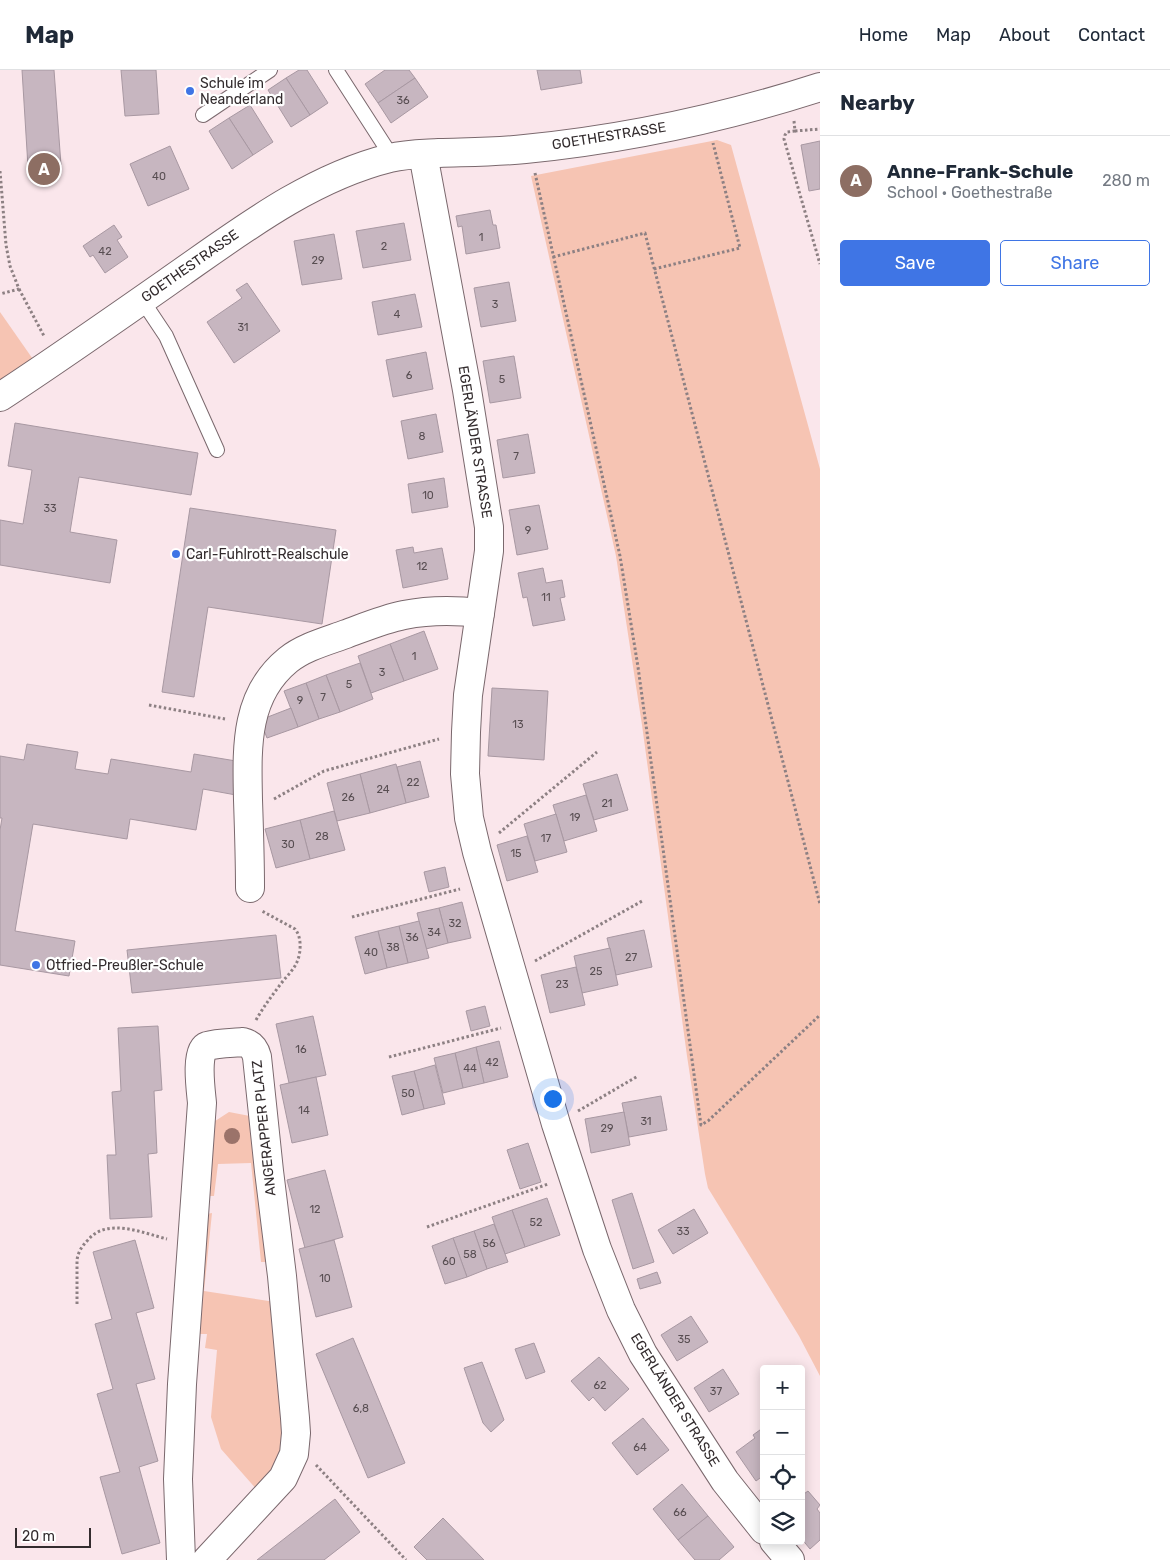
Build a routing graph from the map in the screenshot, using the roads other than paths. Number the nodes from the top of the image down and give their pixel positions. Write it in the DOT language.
graph roads {
  1 [pos="270,70"];
  2 [pos="336,70"];
  3 [pos="820,86"];
  4 [pos="203,115"];
  5 [pos="423,154"];
  6 [pos="392,157"];
  7 [pos="142,300"];
  8 [pos="0,398"];
  9 [pos="217,450"];
  10 [pos="480,613"];
  11 [pos="250,888"];
  12 [pos="760,1525"];
  13 [pos="777,1545"];
  14 [pos="181,1560"];
  15 [pos="207,1560"];
  16 [pos="790,1560"];
  1 -- 4 [label="lane"];
  2 -- 6 [label="lane"];
  3 -- 5 [label="street, GOETHESTRASSE"];
  5 -- 6 [label="street, GOETHESTRASSE"];
  5 -- 10 [label="street, EGERLÄNDER STRASSE"];
  6 -- 7 [label="street, GOETHESTRASSE"];
  7 -- 8 [label="street, GOETHESTRASSE"];
  7 -- 9 [label="lane"];
  10 -- 11 [label="street"];
  10 -- 12 [label="street, EGERLÄNDER STRASSE"];
  13 -- 16 [label="street"];
  14 -- 15 [label="street, ANGERAPPER PLATZ"];
}
